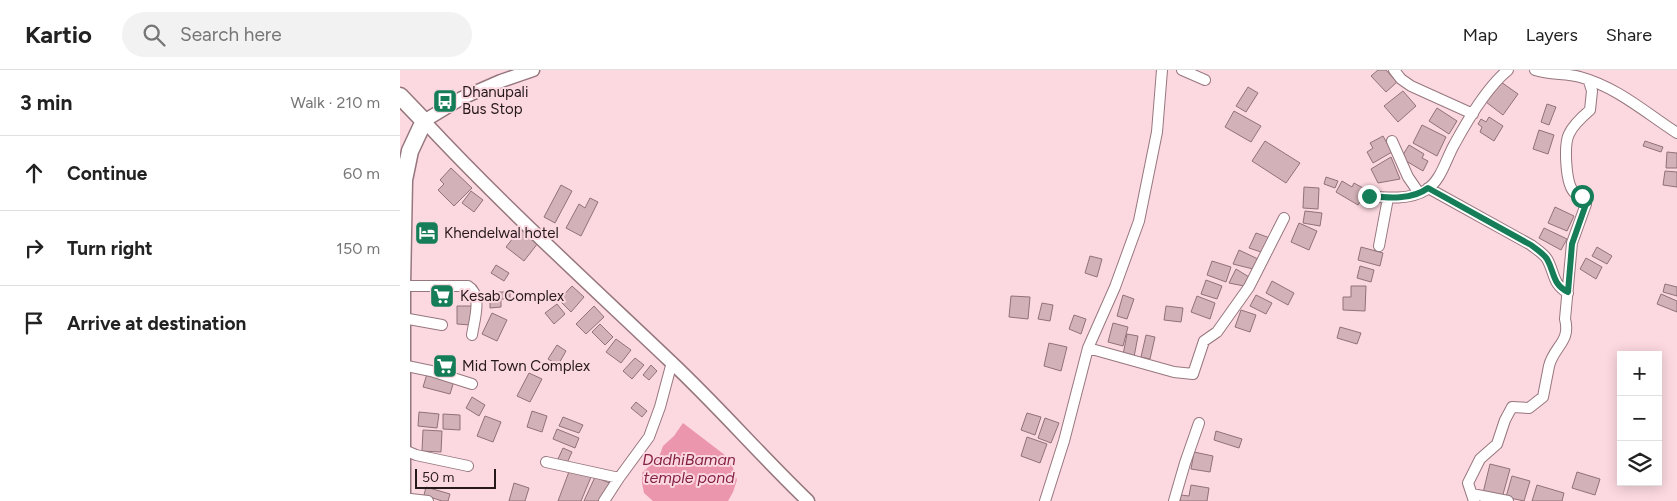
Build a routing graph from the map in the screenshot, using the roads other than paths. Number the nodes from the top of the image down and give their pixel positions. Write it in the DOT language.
graph roads {
  1 [pos="533,70"];
  2 [pos="1162,70"];
  3 [pos="1182,70"];
  4 [pos="1394,70"];
  5 [pos="1508,70"];
  6 [pos="1535,70"];
  7 [pos="1205,80"];
  8 [pos="1589,81"];
  9 [pos="400,96"];
  10 [pos="1473,114"];
  11 [pos="424,121"];
  12 [pos="1677,133"];
  13 [pos="1392,141"];
  14 [pos="410,151"];
  15 [pos="400,172"];
  16 [pos="1424,190"];
  17 [pos="1369,196"];
  18 [pos="1388,198"];
  19 [pos="1284,218"];
  20 [pos="1379,246"];
  21 [pos="402,286"];
  22 [pos="1568,292"];
  23 [pos="403,318"];
  24 [pos="442,325"];
  25 [pos="472,335"];
  26 [pos="1088,348"];
  27 [pos="672,362"];
  28 [pos="402,366"];
  29 [pos="472,384"];
  30 [pos="1200,424"];
  31 [pos="402,448"];
  32 [pos="546,462"];
  33 [pos="468,466"];
  34 [pos="618,478"];
  35 [pos="800,498"];
  36 [pos="1473,498"];
  37 [pos="402,500"];
  38 [pos="428,501"];
  39 [pos="604,501"];
  40 [pos="1045,501"];
  41 [pos="1174,501"];
  42 [pos="1508,501"];
  1 -- 11 [label="street"];
  2 -- 26 [label="street"];
  3 -- 7 [label="street"];
  4 -- 10 [label="street"];
  5 -- 10 [label="street"];
  6 -- 8 [label="street"];
  8 -- 12 [label="street"];
  8 -- 22 [label="street"];
  9 -- 11 [label="main road"];
  10 -- 16 [label="street"];
  11 -- 14 [label="main road"];
  11 -- 27 [label="street"];
  13 -- 16 [label="street"];
  14 -- 15 [label="street"];
  14 -- 21 [label="main road"];
  16 -- 18 [label="street"];
  16 -- 22 [label="street"];
  17 -- 18 [label="street"];
  18 -- 20 [label="street"];
  19 -- 26 [label="street"];
  21 -- 23 [label="main road"];
  21 -- 25 [label="street"];
  22 -- 36 [label="street"];
  23 -- 24 [label="street"];
  23 -- 28 [label="main road"];
  26 -- 40 [label="street"];
  27 -- 34 [label="street"];
  27 -- 35 [label="street"];
  28 -- 29 [label="street"];
  28 -- 31 [label="main road"];
  30 -- 41 [label="street"];
  31 -- 33 [label="street"];
  31 -- 37 [label="main road"];
  32 -- 34 [label="street"];
  34 -- 39 [label="street"];
  36 -- 42 [label="street"];
  37 -- 38 [label="street"];
}
